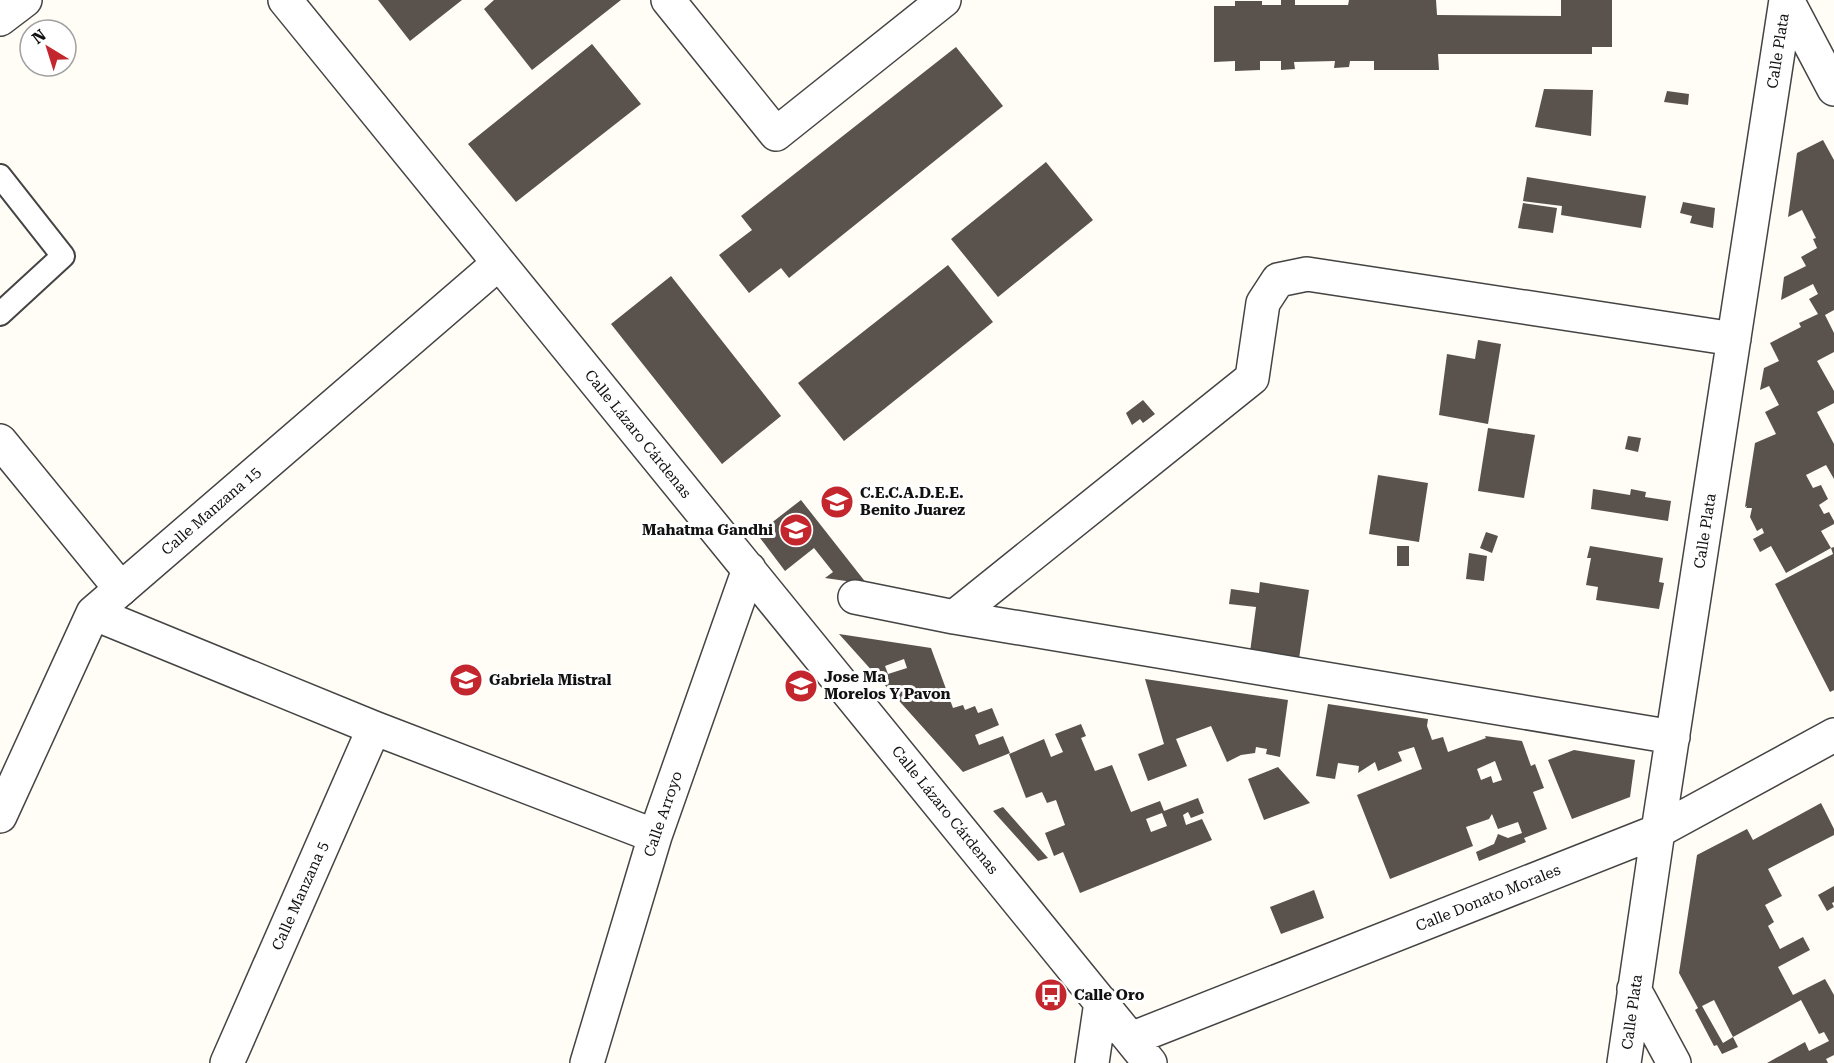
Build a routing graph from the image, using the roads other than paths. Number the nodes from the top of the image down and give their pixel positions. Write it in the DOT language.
graph roads {
  1 [pos="25,0"];
  2 [pos="285,0"];
  3 [pos="668,0"];
  4 [pos="944,0"];
  5 [pos="1786,0"];
  6 [pos="0,19"];
  7 [pos="1834,89"];
  8 [pos="0,176"];
  9 [pos="499,263"];
  10 [pos="0,314"];
  11 [pos="1734,339"];
  12 [pos="0,441"];
  13 [pos="749,569"];
  14 [pos="121,589"];
  15 [pos="855,597"];
  16 [pos="93,613"];
  17 [pos="954,617"];
  18 [pos="374,728"];
  19 [pos="1834,735"];
  20 [pos="1673,737"];
  21 [pos="0,816"];
  22 [pos="1658,831"];
  23 [pos="655,836"];
  24 [pos="1635,989"];
  25 [pos="1101,1002"];
  26 [pos="1141,1051"];
  27 [pos="228,1063"];
  28 [pos="587,1063"];
  29 [pos="1092,1063"];
  30 [pos="1624,1063"];
  31 [pos="1674,1063"];
  1 -- 6 [label="street"];
  2 -- 9 [label="street, Calle Lázaro Cárdenas"];
  3 -- 4 [label="street"];
  5 -- 7 [label="street"];
  5 -- 11 [label="street, Calle Plata"];
  8 -- 10 [label="lane"];
  9 -- 13 [label="street, Calle Lázaro Cárdenas"];
  9 -- 14 [label="street, Calle Manzana 15"];
  11 -- 17 [label="street"];
  11 -- 20 [label="street, Calle Plata"];
  12 -- 14 [label="street"];
  13 -- 23 [label="street, Calle Arroyo"];
  13 -- 25 [label="street, Calle Lázaro Cárdenas"];
  14 -- 16 [label="street, Calle Manzana 15"];
  15 -- 17 [label="street"];
  16 -- 18 [label="street"];
  16 -- 21 [label="street, Calle Manzana 15"];
  17 -- 20 [label="street"];
  18 -- 23 [label="street"];
  18 -- 27 [label="street, Calle Manzana 5"];
  19 -- 22 [label="street, Calle Donato Morales"];
  20 -- 22 [label="street, Calle Plata"];
  22 -- 24 [label="street, Calle Plata"];
  22 -- 26 [label="street, Calle Donato Morales"];
  23 -- 28 [label="street, Calle Arroyo"];
  24 -- 30 [label="street, Calle Plata"];
  24 -- 31 [label="street"];
  25 -- 26 [label="street, Calle Lázaro Cárdenas"];
  25 -- 29 [label="street"];
}
